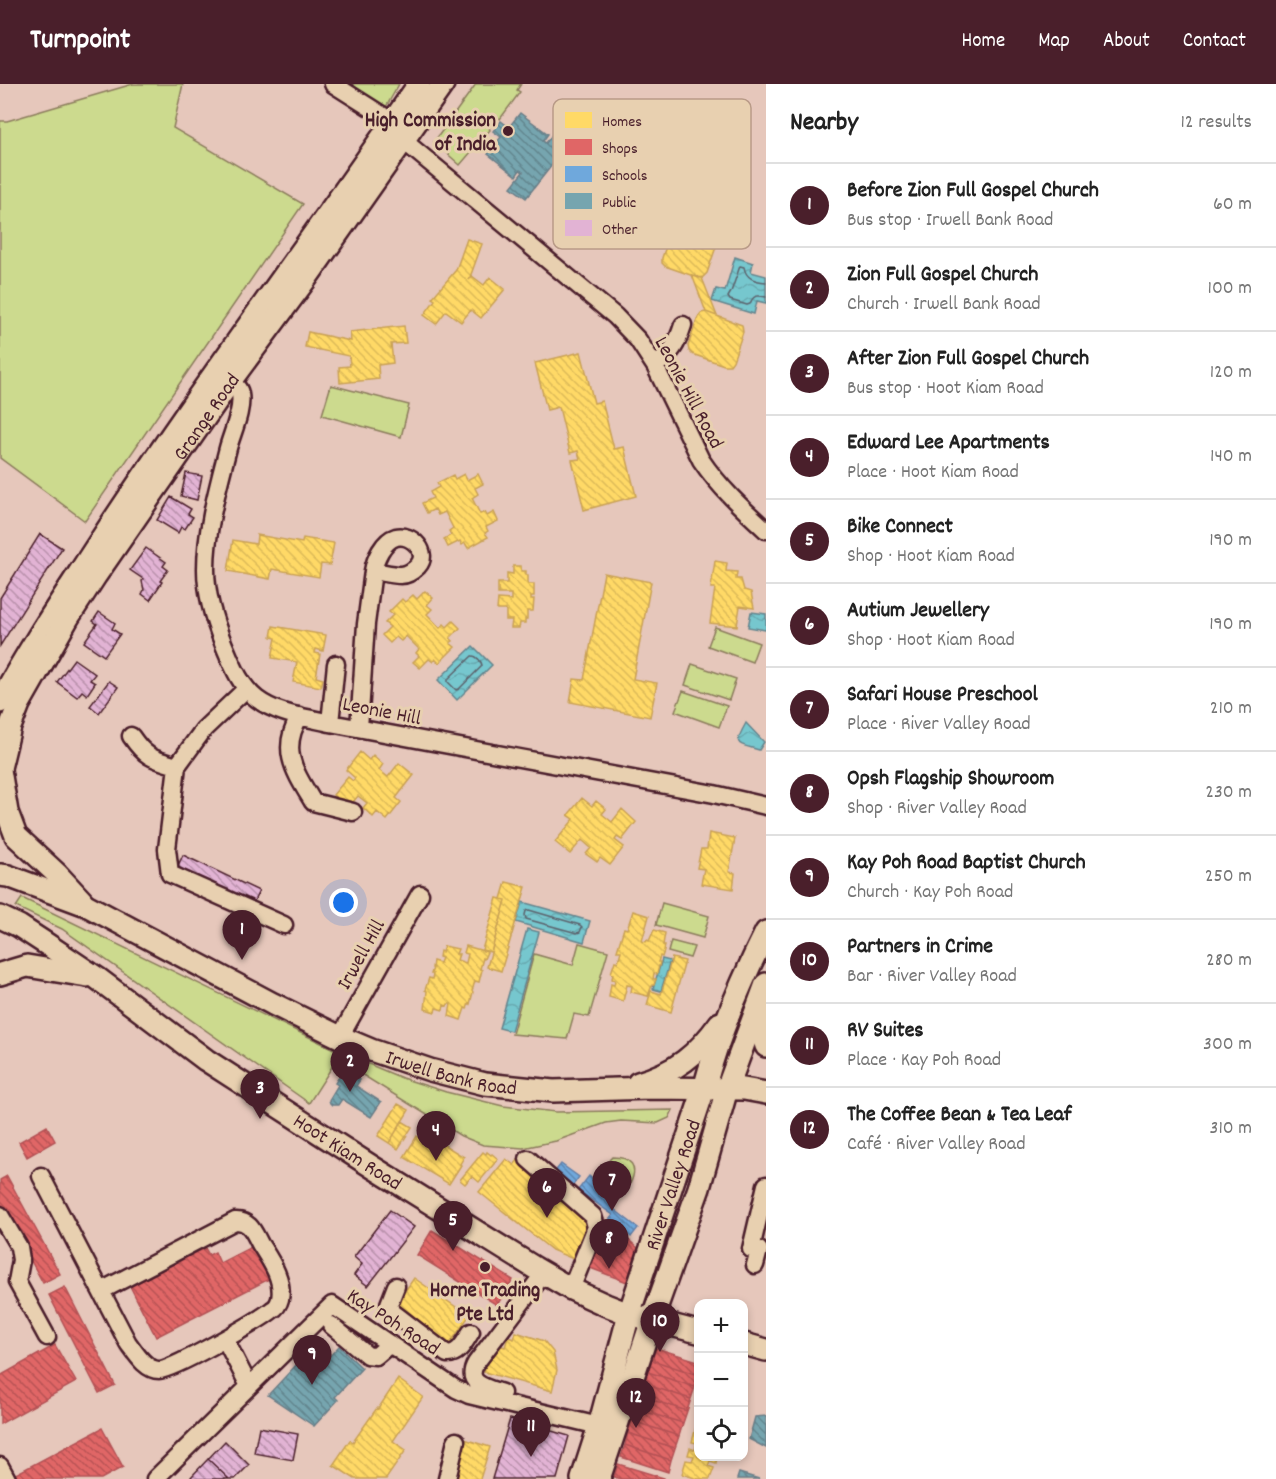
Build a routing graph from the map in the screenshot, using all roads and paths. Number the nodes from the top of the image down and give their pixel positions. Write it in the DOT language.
graph roads {
  1 [pos="333,84"];
  2 [pos="419,84"];
  3 [pos="443,84"];
  4 [pos="393,122"];
  5 [pos="404,141"];
  6 [pos="682,325"];
  7 [pos="655,366"];
  8 [pos="217,385"];
  9 [pos="766,530"];
  10 [pos="373,571"];
  11 [pos="336,664"];
  12 [pos="246,688"];
  13 [pos="0,702"];
  14 [pos="300,716"];
  15 [pos="330,723"];
  16 [pos="358,728"];
  17 [pos="131,736"];
  18 [pos="177,766"];
  19 [pos="0,769"];
  20 [pos="766,806"];
  21 [pos="353,812"];
  22 [pos="0,875"];
  23 [pos="420,894"];
  24 [pos="86,905"];
  25 [pos="0,917"];
  26 [pos="284,925"];
  27 [pos="766,932"];
  28 [pos="0,974"];
  29 [pos="97,978"];
  30 [pos="763,993"];
  31 [pos="734,1003"];
  32 [pos="340,1037"];
  33 [pos="766,1046"];
  34 [pos="617,1089"];
  35 [pos="705,1089"];
  36 [pos="728,1089"];
  37 [pos="766,1093"];
  38 [pos="528,1159"];
  39 [pos="41,1176"];
  40 [pos="765,1193"];
  41 [pos="0,1215"];
  42 [pos="759,1241"];
  43 [pos="755,1265"];
  44 [pos="544,1273"];
  45 [pos="396,1286"];
  46 [pos="571,1289"];
  47 [pos="101,1291"];
  48 [pos="629,1314"];
  49 [pos="652,1320"];
  50 [pos="331,1325"];
  51 [pos="414,1330"];
  52 [pos="694,1331"];
  53 [pos="471,1332"];
  54 [pos="47,1337"];
  55 [pos="225,1339"];
  56 [pos="748,1345"];
  57 [pos="395,1347"];
  58 [pos="766,1350"];
  59 [pos="249,1386"];
  60 [pos="480,1391"];
  61 [pos="579,1405"];
  62 [pos="599,1425"];
  63 [pos="456,1441"];
  64 [pos="0,1466"];
  65 [pos="7,1479"];
  66 [pos="155,1479"];
  67 [pos="447,1479"];
  68 [pos="582,1479"];
  69 [pos="599,1479"];
  1 -- 4 [label="street"];
  2 -- 4 [label="main road, Grange Road"];
  3 -- 5 [label="main road, Grange Road"];
  4 -- 8 [label="main road, Grange Road"];
  5 -- 7 [label="street, Leonie Hill Road"];
  5 -- 8 [label="main road, Grange Road"];
  6 -- 7 [label="street"];
  7 -- 9 [label="street, Leonie Hill Road"];
  8 -- 12 [label="street, Leonie Hill"];
  8 -- 13 [label="main road, Grange Road"];
  8 -- 19 [label="main road, Grange Road"];
  10 -- 16 [label="street"];
  11 -- 15 [label="street"];
  12 -- 14 [label="street, Leonie Hill"];
  12 -- 18 [label="street"];
  14 -- 15 [label="street, Leonie Hill"];
  14 -- 21 [label="street"];
  15 -- 16 [label="street, Leonie Hill"];
  16 -- 20 [label="street, Leonie Hill"];
  17 -- 18 [label="street"];
  18 -- 26 [label="street"];
  19 -- 24 [label="main road"];
  22 -- 24 [label="main road, Irwell Bank Road"];
  23 -- 32 [label="street, Irwell Hill"];
  24 -- 32 [label="main road, Irwell Bank Road"];
  25 -- 29 [label="main road, Hoot Kiam Road"];
  27 -- 31 [label="main road, River Valley Road"];
  28 -- 29 [label="main road"];
  29 -- 44 [label="main road, Hoot Kiam Road"];
  30 -- 33 [label="main road"];
  30 -- 36 [label="main road, River Valley Road"];
  31 -- 34 [label="main road"];
  31 -- 35 [label="main road, River Valley Road"];
  32 -- 34 [label="main road, Irwell Bank Road"];
  34 -- 35 [label="main road, Irwell Bank Road"];
  35 -- 36 [label="main road, Irwell Bank Road"];
  35 -- 48 [label="main road, River Valley Road"];
  36 -- 37 [label="main road, Irwell Bank Road"];
  36 -- 49 [label="main road, River Valley Road"];
  38 -- 46 [label="street"];
  39 -- 47 [label="street"];
  40 -- 42 [label="street"];
  41 -- 54 [label="street"];
  42 -- 43 [label="street"];
  44 -- 46 [label="main road, Hoot Kiam Road"];
  44 -- 60 [label="street"];
  45 -- 51 [label="street"];
  46 -- 48 [label="main road, Hoot Kiam Road"];
  47 -- 55 [label="street"];
  47 -- 55 [label="street"];
  48 -- 49 [label="main road, Hoot Kiam Road"];
  48 -- 62 [label="main road, River Valley Road"];
  49 -- 52 [label="main road, Hoot Kiam Road"];
  49 -- 69 [label="main road, River Valley Road"];
  50 -- 57 [label="street"];
  51 -- 53 [label="street"];
  51 -- 57 [label="street"];
  55 -- 59 [label="street"];
  56 -- 58 [label="main road"];
  57 -- 59 [label="street, Kay Poh Road"];
  57 -- 60 [label="street, Kay Poh Road"];
  59 -- 66 [label="street, Kay Poh Road"];
  60 -- 61 [label="street"];
  60 -- 62 [label="street, Kay Poh Road"];
  62 -- 68 [label="main road, River Valley Road"];
  63 -- 67 [label="street"];
  64 -- 65 [label="street"];
}
